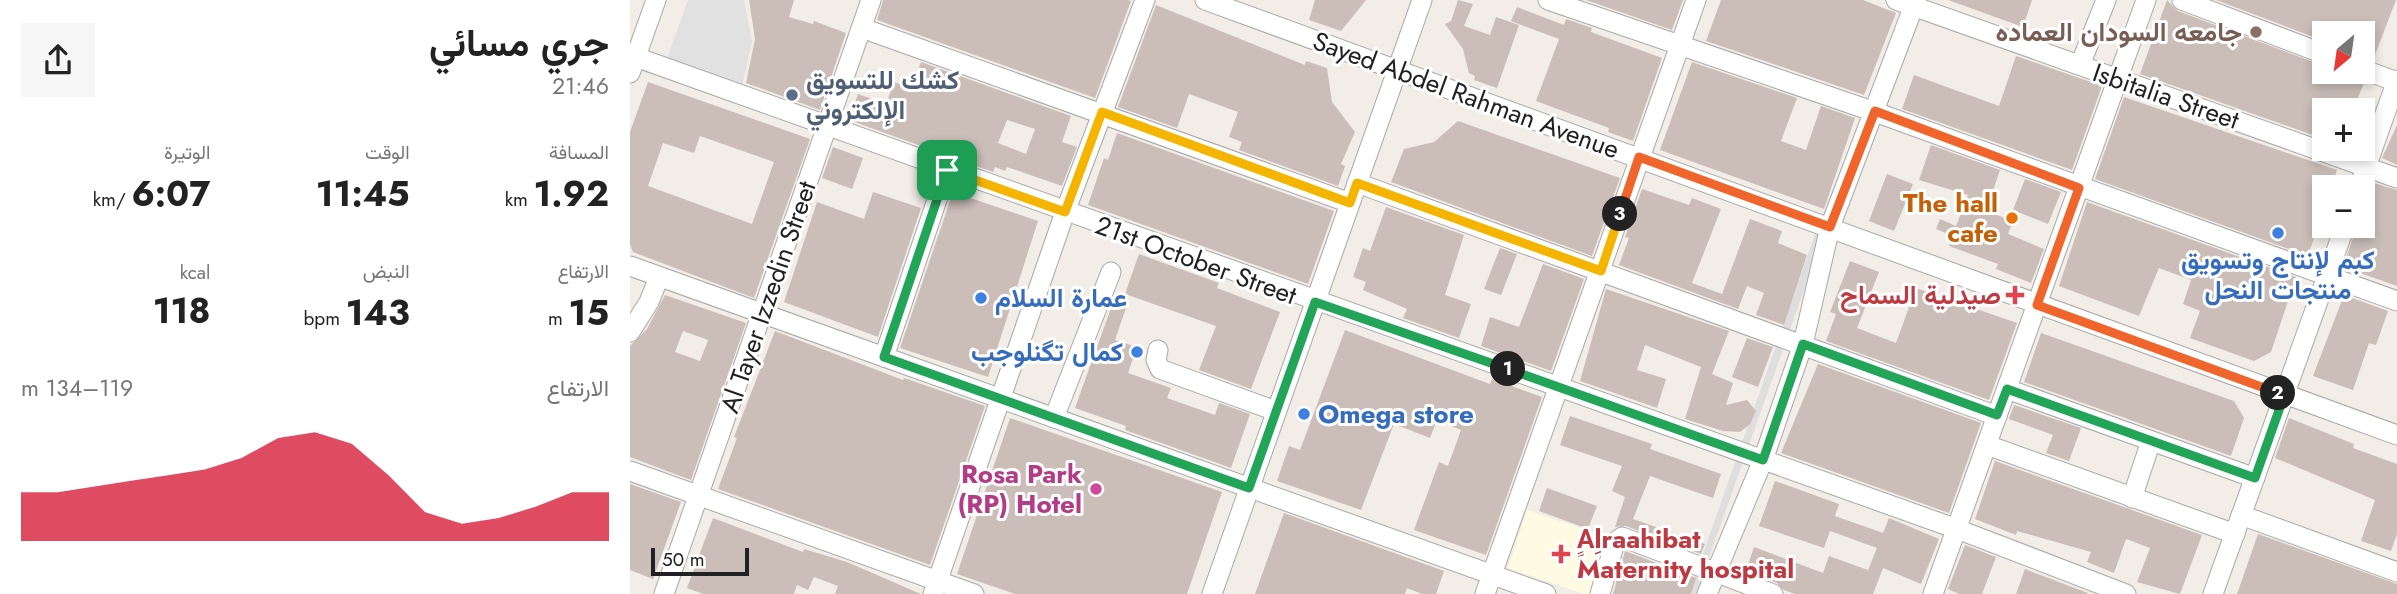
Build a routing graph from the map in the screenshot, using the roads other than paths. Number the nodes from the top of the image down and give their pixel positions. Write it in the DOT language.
graph roads {
  1 [pos="656,0"];
  2 [pos="871,0"];
  3 [pos="1145,0"];
  4 [pos="1205,0"];
  5 [pos="1422,0"];
  6 [pos="1548,0"];
  7 [pos="1696,0"];
  8 [pos="2106,0"];
  9 [pos="2146,0"];
  10 [pos="2182,0"];
  11 [pos="1908,2"];
  12 [pos="862,28"];
  13 [pos="1679,47"];
  14 [pos="2312,49"];
  15 [pos="632,62"];
  16 [pos="2080,65"];
  17 [pos="1396,72"];
  18 [pos="2375,73"];
  19 [pos="2118,79"];
  20 [pos="2397,81"];
  21 [pos="1875,111"];
  22 [pos="1102,112"];
  23 [pos="827,127"];
  24 [pos="1639,157"];
  25 [pos="2366,167"];
  26 [pos="947,170"];
  27 [pos="2363,175"];
  28 [pos="2397,178"];
  29 [pos="1357,183"];
  30 [pos="2079,188"];
  31 [pos="1350,203"];
  32 [pos="1065,212"];
  33 [pos="1830,227"];
  34 [pos="2341,238"];
  35 [pos="630,266"];
  36 [pos="1601,271"];
  37 [pos="1111,272"];
  38 [pos="659,276"];
  39 [pos="2327,277"];
  40 [pos="2397,301"];
  41 [pos="1315,302"];
  42 [pos="2037,305"];
  43 [pos="762,313"];
  44 [pos="630,332"];
  45 [pos="1803,344"];
  46 [pos="1158,350"];
  47 [pos="884,357"];
  48 [pos="1560,387"];
  49 [pos="2007,389"];
  50 [pos="2284,396"];
  51 [pos="1001,399"];
  52 [pos="1276,411"];
  53 [pos="1997,415"];
  54 [pos="1054,418"];
  55 [pos="2397,435"];
  56 [pos="2151,442"];
  57 [pos="1987,445"];
  58 [pos="1763,460"];
  59 [pos="630,471"];
  60 [pos="2255,478"];
  61 [pos="1249,488"];
  62 [pos="699,496"];
  63 [pos="2132,498"];
  64 [pos="2238,525"];
  65 [pos="1956,529"];
  66 [pos="1716,571"];
  67 [pos="2397,572"];
  68 [pos="1492,575"];
  69 [pos="936,587"];
  70 [pos="2083,587"];
  71 [pos="664,594"];
  72 [pos="974,594"];
  73 [pos="1212,594"];
  74 [pos="1485,594"];
  75 [pos="1546,594"];
  76 [pos="1600,594"];
  77 [pos="1707,594"];
  78 [pos="1773,594"];
  79 [pos="1933,594"];
  80 [pos="2126,594"];
  81 [pos="2213,594"];
  1 -- 15 [label="street"];
  2 -- 12 [label="street, Al Tayer Izzedin Street"];
  3 -- 22 [label="street"];
  4 -- 17 [label="street, Sayed Abdel Rahman Avenue"];
  5 -- 17 [label="street"];
  6 -- 13 [label="street"];
  7 -- 13 [label="street"];
  8 -- 16 [label="street"];
  9 -- 19 [label="street"];
  10 -- 14 [label="street"];
  11 -- 16 [label="street, Isbitalia Street"];
  11 -- 21 [label="street"];
  12 -- 22 [label="street"];
  12 -- 23 [label="street, Al Tayer Izzedin Street"];
  13 -- 21 [label="street"];
  13 -- 24 [label="street"];
  15 -- 23 [label="street, 21st October Street"];
  16 -- 19 [label="street, Isbitalia Street"];
  17 -- 24 [label="street, Sayed Abdel Rahman Avenue"];
  17 -- 29 [label="street"];
  18 -- 20 [label="street"];
  19 -- 25 [label="street, Isbitalia Street"];
  19 -- 30 [label="street"];
  20 -- 25 [label="street"];
  21 -- 30 [label="street"];
  21 -- 33 [label="street"];
  22 -- 31 [label="street"];
  22 -- 32 [label="street"];
  23 -- 26 [label="street, 21st October Street"];
  23 -- 43 [label="street, Al Tayer Izzedin Street"];
  24 -- 33 [label="street, Sayed Abdel Rahman Avenue"];
  24 -- 36 [label="street"];
  25 -- 27 [label="street"];
  25 -- 28 [label="street, Isbitalia Street"];
  26 -- 32 [label="street, 21st October Street"];
  26 -- 47 [label="street"];
  29 -- 31 [label="street"];
  29 -- 36 [label="street"];
  30 -- 39 [label="street"];
  30 -- 42 [label="street"];
  31 -- 41 [label="street"];
  32 -- 41 [label="street, 21st October Street"];
  32 -- 51 [label="street"];
  33 -- 42 [label="street, Sayed Abdel Rahman Avenue"];
  33 -- 45 [label="street"];
  34 -- 39 [label="street"];
  35 -- 38 [label="street"];
  36 -- 45 [label="street"];
  36 -- 48 [label="street"];
  37 -- 54 [label="street"];
  38 -- 43 [label="street"];
  38 -- 44 [label="street"];
  39 -- 40 [label="street"];
  39 -- 50 [label="street"];
  41 -- 48 [label="street, 21st October Street"];
  41 -- 52 [label="street"];
  42 -- 49 [label="street"];
  42 -- 50 [label="street, Sayed Abdel Rahman Avenue"];
  43 -- 47 [label="street"];
  43 -- 62 [label="street, Al Tayer Izzedin Street"];
  45 -- 53 [label="street"];
  45 -- 58 [label="street"];
  46 -- 52 [label="street"];
  47 -- 51 [label="street"];
  48 -- 58 [label="street, 21st October Street"];
  48 -- 68 [label="street"];
  49 -- 53 [label="street"];
  49 -- 56 [label="street"];
  50 -- 55 [label="street, Sayed Abdel Rahman Avenue"];
  50 -- 60 [label="street"];
  51 -- 54 [label="street"];
  51 -- 69 [label="street"];
  52 -- 61 [label="street"];
  53 -- 57 [label="street"];
  54 -- 61 [label="street"];
  56 -- 60 [label="street"];
  56 -- 63 [label="street"];
  57 -- 63 [label="street"];
  57 -- 65 [label="street"];
  58 -- 65 [label="street, 21st October Street"];
  58 -- 66 [label="street"];
  59 -- 62 [label="street"];
  60 -- 64 [label="street"];
  61 -- 68 [label="street"];
  61 -- 73 [label="street"];
  62 -- 69 [label="street"];
  62 -- 71 [label="street, Al Tayer Izzedin Street"];
  63 -- 64 [label="street"];
  64 -- 67 [label="street"];
  64 -- 81 [label="street"];
  65 -- 70 [label="street, 21st October Street"];
  65 -- 79 [label="street"];
  66 -- 76 [label="street"];
  66 -- 77 [label="street"];
  66 -- 78 [label="street"];
  68 -- 74 [label="street"];
  68 -- 75 [label="street"];
  69 -- 72 [label="street"];
  70 -- 80 [label="street, 21st October Street"];
}
